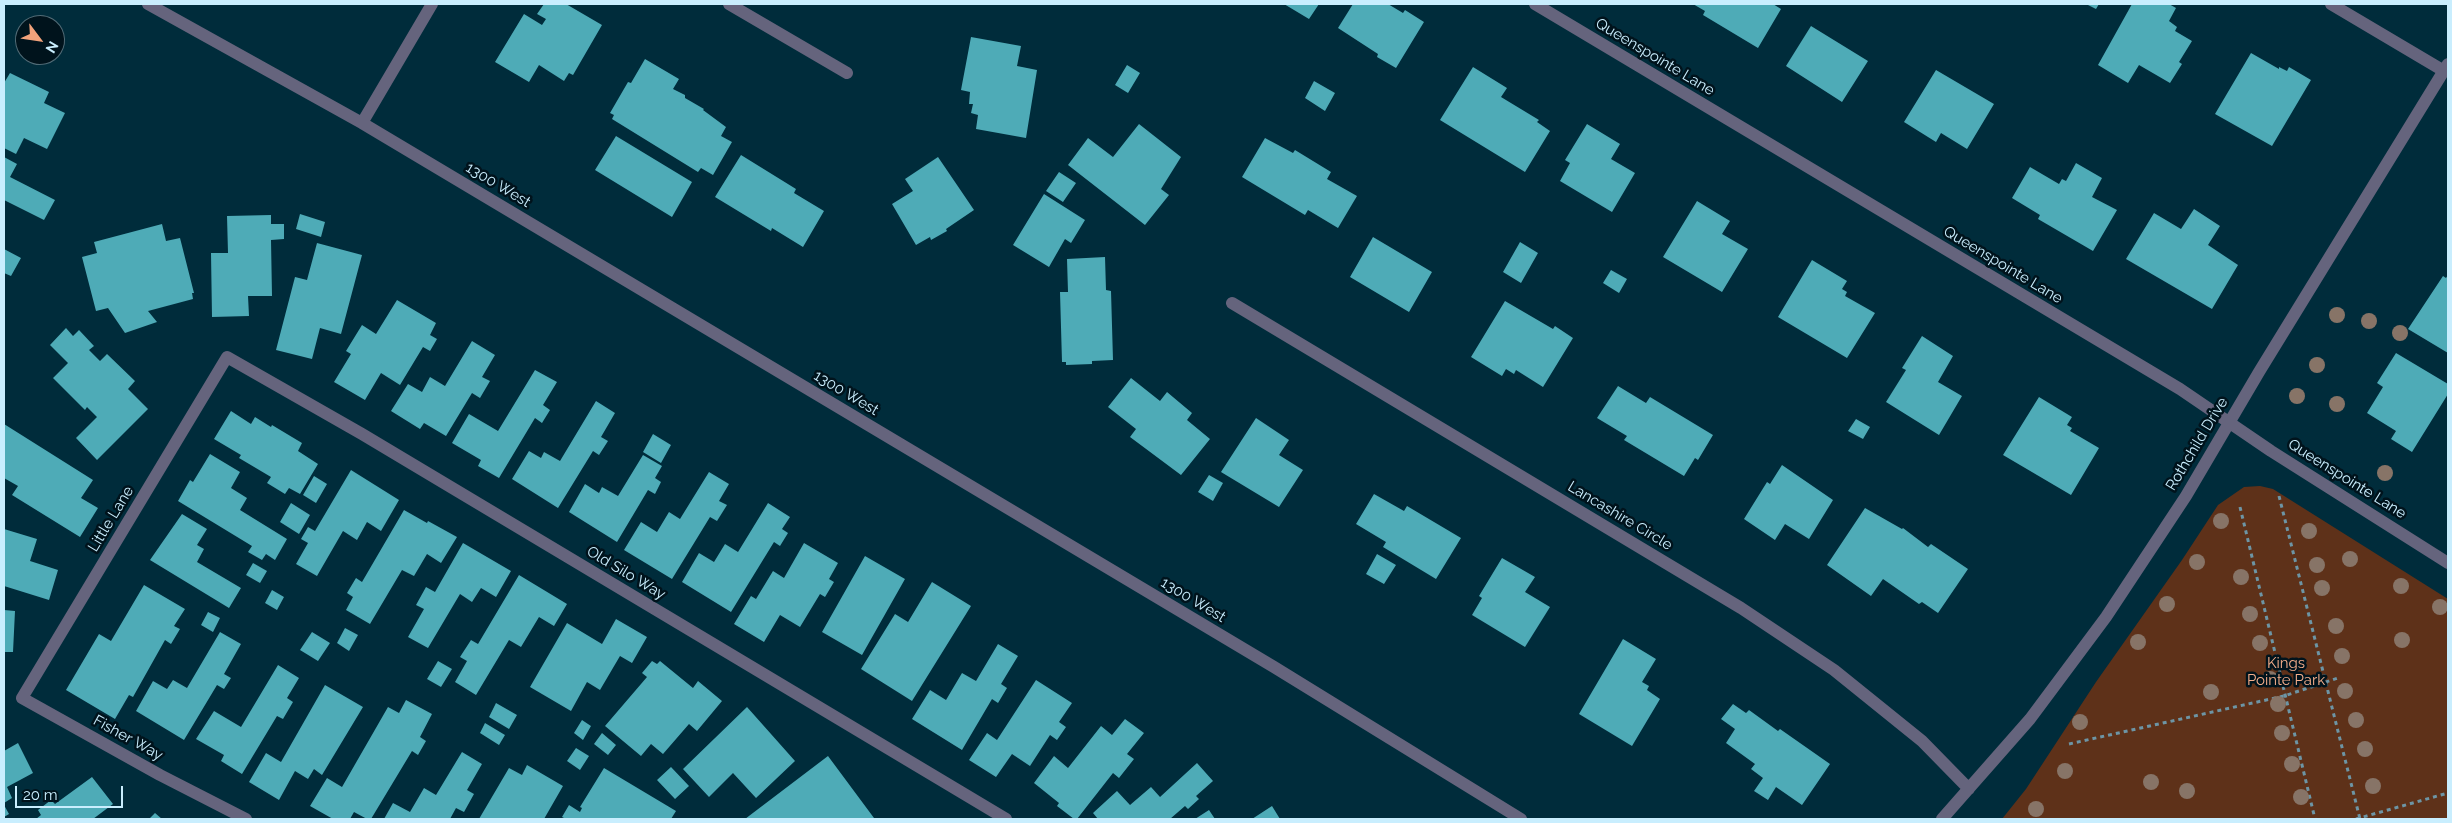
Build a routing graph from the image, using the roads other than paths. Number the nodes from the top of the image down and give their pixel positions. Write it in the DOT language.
graph roads {
  1 [pos="148,4"];
  2 [pos="432,4"];
  3 [pos="729,4"];
  4 [pos="1535,4"];
  5 [pos="2331,4"];
  6 [pos="2446,68"];
  7 [pos="847,73"];
  8 [pos="362,123"];
  9 [pos="1232,304"];
  10 [pos="227,357"];
  11 [pos="2229,422"];
  12 [pos="2448,563"];
  13 [pos="22,698"];
  14 [pos="1969,789"];
  15 [pos="246,819"];
  16 [pos="1006,819"];
  17 [pos="1521,819"];
  18 [pos="1942,819"];
  1 -- 8 [label="street, 1300 West"];
  2 -- 8 [label="street"];
  3 -- 7 [label="street"];
  4 -- 11 [label="street, Queenspointe Lane"];
  5 -- 6 [label="street"];
  6 -- 11 [label="street, Rothchild Drive"];
  8 -- 17 [label="street, 1300 West"];
  9 -- 14 [label="street, Lancashire Circle"];
  10 -- 13 [label="street, Little Lane"];
  10 -- 16 [label="street, Old Silo Way"];
  11 -- 12 [label="street, Queenspointe Lane"];
  11 -- 14 [label="street, Rothchild Drive"];
  13 -- 15 [label="street, Fisher Way"];
  14 -- 18 [label="street, Rothchild Drive"];
}
